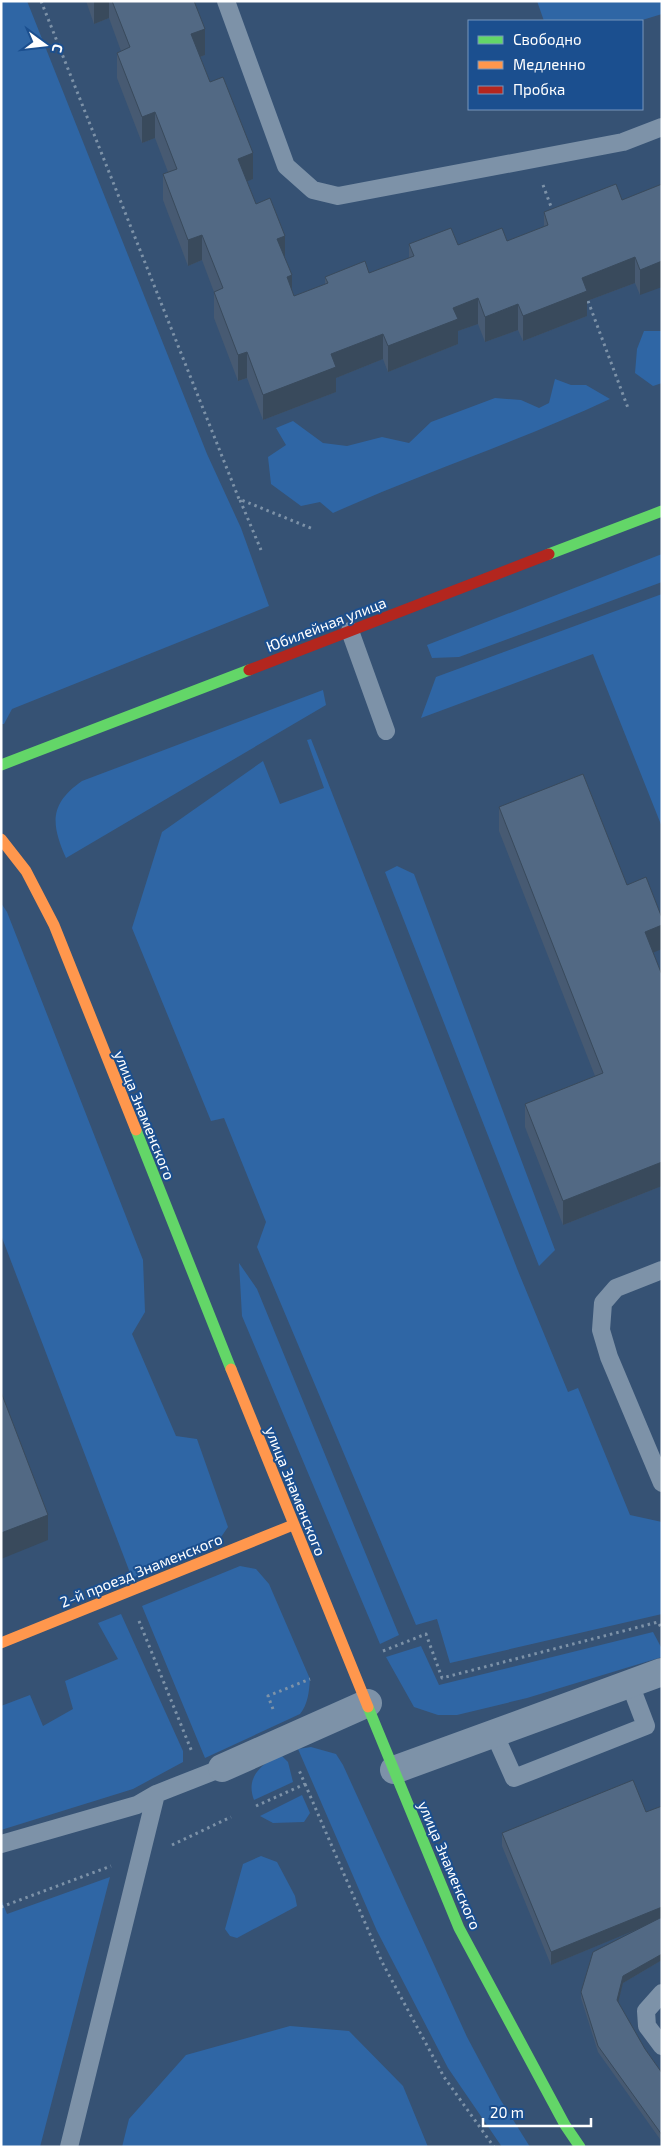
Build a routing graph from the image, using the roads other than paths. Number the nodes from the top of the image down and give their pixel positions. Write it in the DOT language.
graph roads {
  1 [pos="226,1"];
  2 [pos="662,128"];
  3 [pos="662,511"];
  4 [pos="350,631"];
  5 [pos="386,731"];
  6 [pos="1,765"];
  7 [pos="1,839"];
  8 [pos="662,1270"];
  9 [pos="662,1483"];
  10 [pos="292,1525"];
  11 [pos="1,1643"];
  12 [pos="662,1672"];
  13 [pos="630,1684"];
  14 [pos="368,1703"];
  15 [pos="494,1733"];
  16 [pos="222,1768"];
  17 [pos="394,1770"];
  18 [pos="156,1794"];
  19 [pos="1,1844"];
  20 [pos="662,1993"];
  21 [pos="662,2046"];
  22 [pos="69,2147"];
  23 [pos="580,2147"];
  1 -- 2 [label="lane"];
  3 -- 4 [label="main road, Юбилейная улица"];
  4 -- 5 [label="lane"];
  4 -- 6 [label="main road, Юбилейная улица"];
  7 -- 10 [label="main road, улица Знаменского"];
  8 -- 9 [label="lane"];
  10 -- 11 [label="main road, 2-й проезд Знаменского"];
  10 -- 14 [label="main road, улица Знаменского"];
  12 -- 13 [label="street"];
  13 -- 15 [label="street"];
  13 -- 15 [label="lane"];
  14 -- 16 [label="street"];
  14 -- 17 [label="main road, улица Знаменского"];
  15 -- 17 [label="street"];
  16 -- 18 [label="lane"];
  17 -- 23 [label="main road, улица Знаменского"];
  18 -- 19 [label="lane"];
  18 -- 22 [label="lane"];
  20 -- 21 [label="lane"];
}
